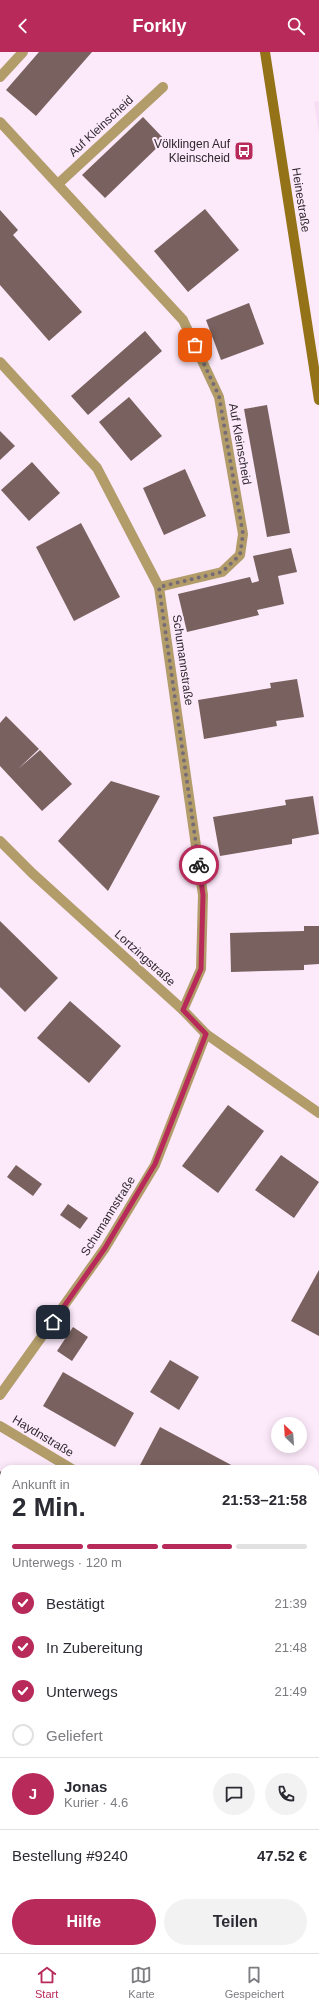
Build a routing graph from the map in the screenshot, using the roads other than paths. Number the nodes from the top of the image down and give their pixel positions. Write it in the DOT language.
graph roads {
  1 [pos="24,52"];
  2 [pos="265,52"];
  3 [pos="0,77"];
  4 [pos="163,88"];
  5 [pos="0,122"];
  6 [pos="58,184"];
  7 [pos="0,362"];
  8 [pos="319,400"];
  9 [pos="159,587"];
  10 [pos="0,841"];
  11 [pos="183,1010"];
  12 [pos="206,1034"];
  13 [pos="319,1113"];
  14 [pos="0,1395"];
  15 [pos="0,1426"];
  16 [pos="65,1465"];
  1 -- 3 [label="street"];
  2 -- 8 [label="main road, Heinestraße"];
  4 -- 6 [label="street, Auf Kleinscheid"];
  5 -- 6 [label="street, Auf Kleinscheid"];
  6 -- 9 [label="street, Auf Kleinscheid"];
  7 -- 9 [label="street, Schumannstraße"];
  9 -- 11 [label="street, Schumannstraße"];
  10 -- 11 [label="street, Lortzingstraße"];
  11 -- 12 [label="street, Lortzingstraße"];
  12 -- 13 [label="street, Lortzingstraße"];
  12 -- 14 [label="street, Schumannstraße"];
  15 -- 16 [label="street, Haydnstraße"];
}
